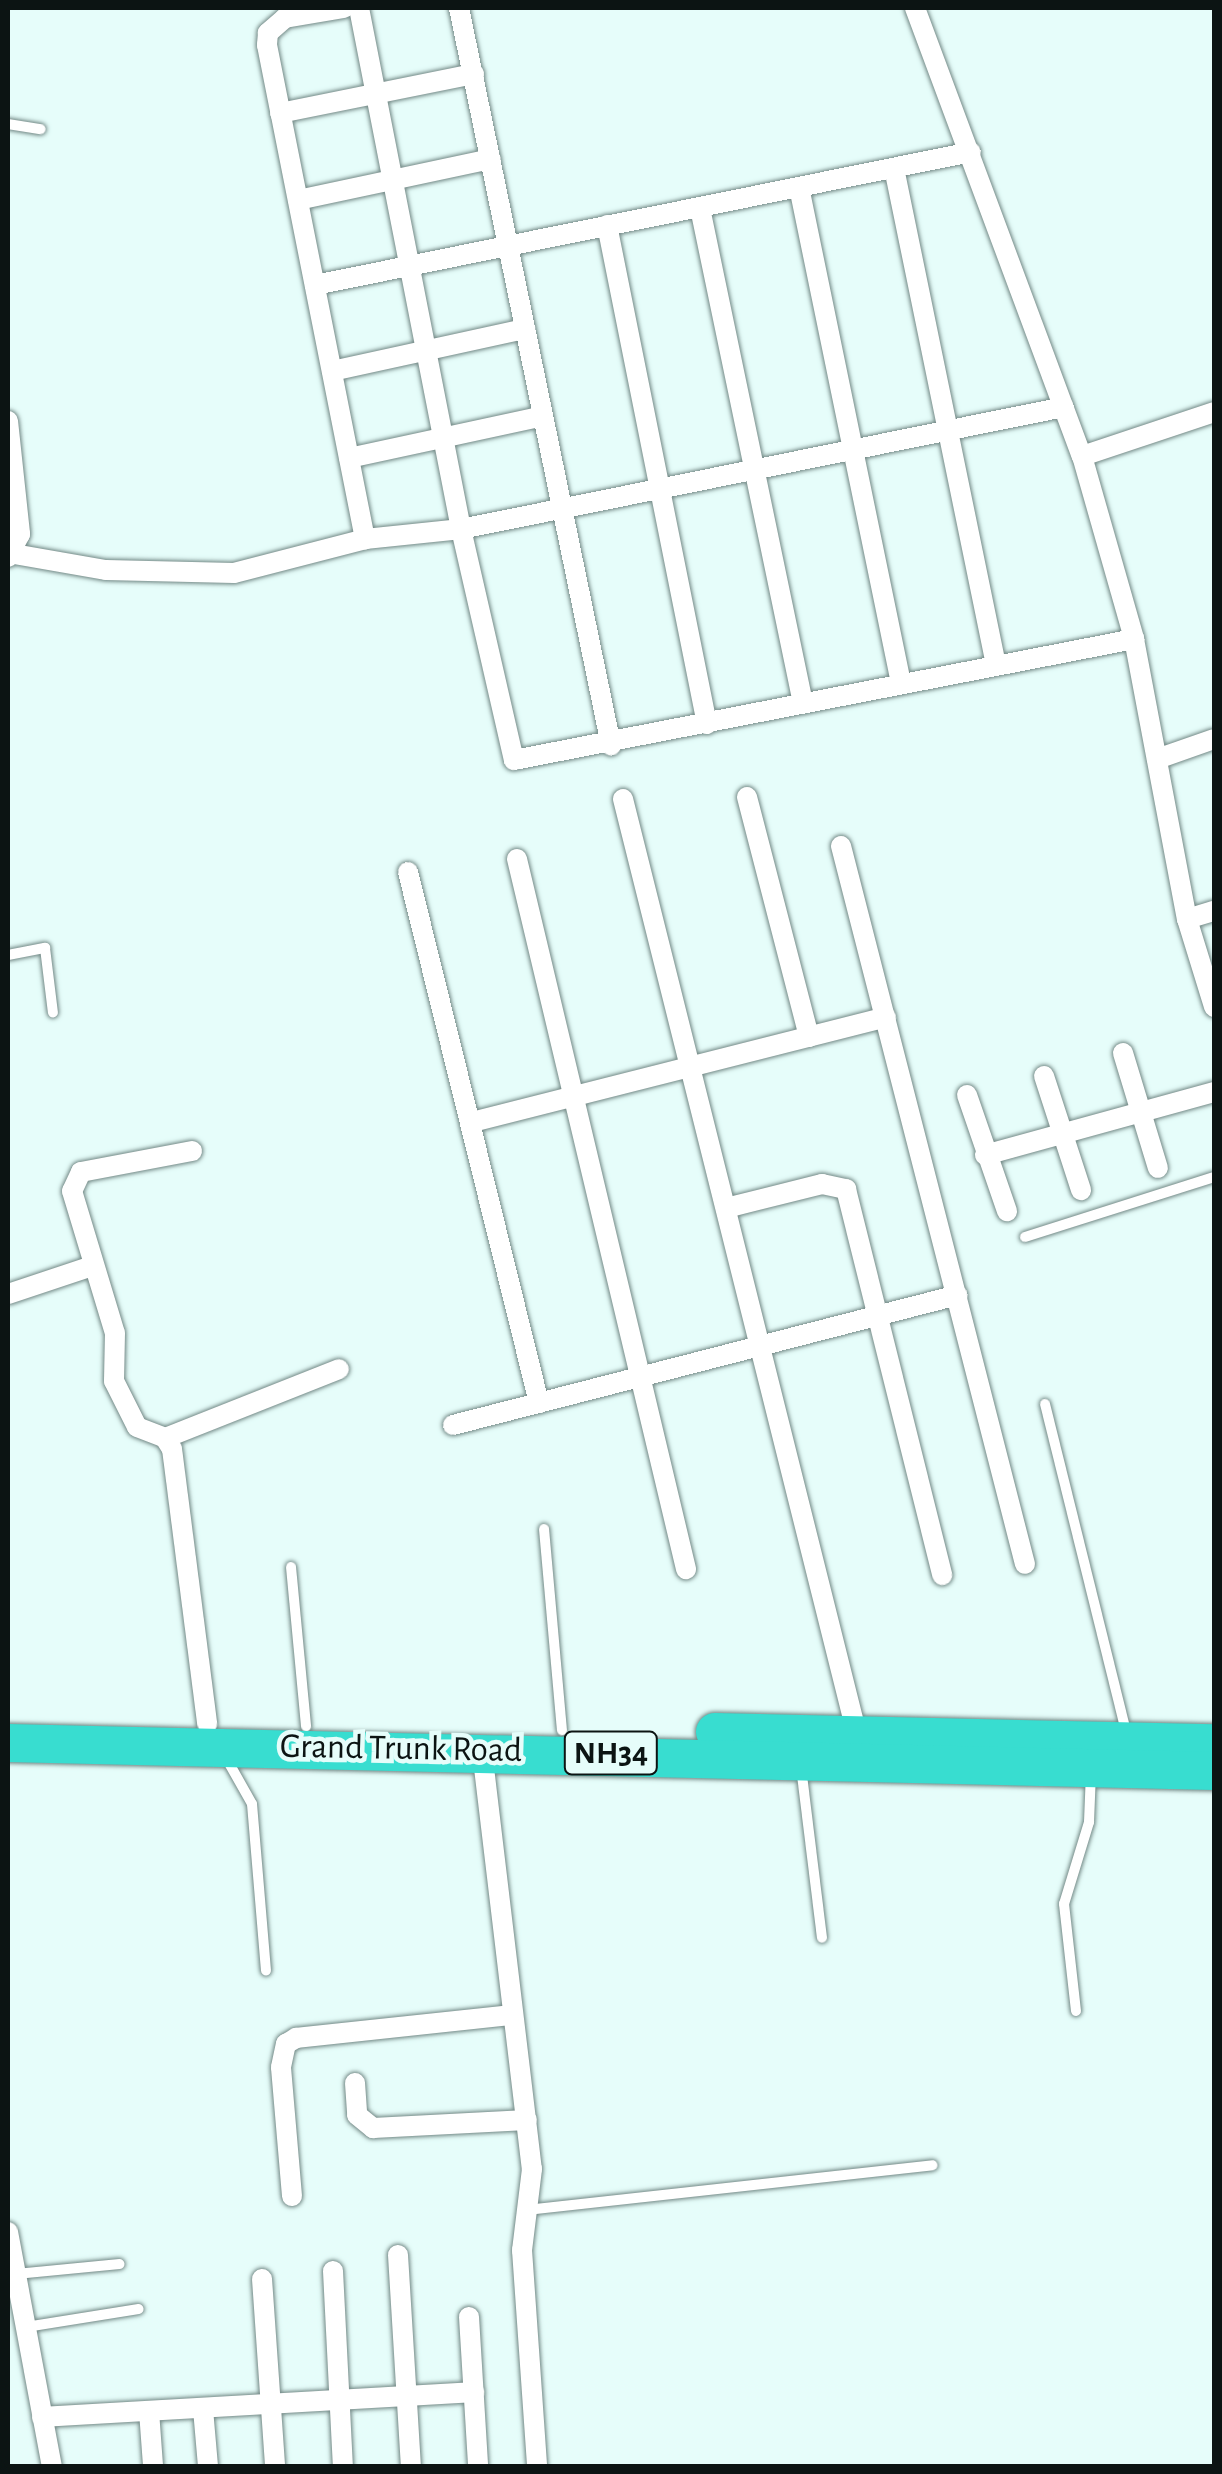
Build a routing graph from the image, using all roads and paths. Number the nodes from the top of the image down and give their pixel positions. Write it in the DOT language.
graph roads {
  1 [pos="344,8"];
  2 [pos="359,8"];
  3 [pos="460,8"];
  4 [pos="914,8"];
  5 [pos="474,74"];
  6 [pos="376,94"];
  7 [pos="280,113"];
  8 [pos="8,124"];
  9 [pos="41,129"];
  10 [pos="972,152"];
  11 [pos="491,158"];
  12 [pos="894,168"];
  13 [pos="393,180"];
  14 [pos="799,187"];
  15 [pos="298,200"];
  16 [pos="700,208"];
  17 [pos="607,226"];
  18 [pos="509,244"];
  19 [pos="410,265"];
  20 [pos="315,285"];
  21 [pos="526,329"];
  22 [pos="426,351"];
  23 [pos="332,371"];
  24 [pos="1064,407"];
  25 [pos="1214,412"];
  26 [pos="543,416"];
  27 [pos="8,420"];
  28 [pos="948,430"];
  29 [pos="443,438"];
  30 [pos="852,446"];
  31 [pos="1082,456"];
  32 [pos="349,458"];
  33 [pos="758,468"];
  34 [pos="657,486"];
  35 [pos="560,504"];
  36 [pos="461,528"];
  37 [pos="366,539"];
  38 [pos="11,556"];
  39 [pos="1134,639"];
  40 [pos="996,665"];
  41 [pos="901,684"];
  42 [pos="802,703"];
  43 [pos="707,724"];
  44 [pos="1214,739"];
  45 [pos="611,745"];
  46 [pos="1157,759"];
  47 [pos="746,797"];
  48 [pos="623,799"];
  49 [pos="842,846"];
  50 [pos="517,859"];
  51 [pos="408,872"];
  52 [pos="1214,910"];
  53 [pos="1187,919"];
  54 [pos="8,955"];
  55 [pos="1214,1007"];
  56 [pos="53,1013"];
  57 [pos="886,1017"];
  58 [pos="809,1037"];
  59 [pos="1123,1054"];
  60 [pos="691,1067"];
  61 [pos="1044,1076"];
  62 [pos="1214,1092"];
  63 [pos="574,1094"];
  64 [pos="967,1094"];
  65 [pos="1142,1113"];
  66 [pos="472,1122"];
  67 [pos="1064,1134"];
  68 [pos="192,1152"];
  69 [pos="986,1155"];
  70 [pos="1158,1168"];
  71 [pos="1214,1177"];
  72 [pos="1081,1190"];
  73 [pos="726,1208"];
  74 [pos="1008,1211"];
  75 [pos="1024,1237"];
  76 [pos="92,1266"];
  77 [pos="8,1294"];
  78 [pos="958,1295"];
  79 [pos="877,1315"];
  80 [pos="759,1344"];
  81 [pos="339,1369"];
  82 [pos="638,1376"];
  83 [pos="539,1402"];
  84 [pos="1045,1404"];
  85 [pos="453,1426"];
  86 [pos="165,1438"];
  87 [pos="544,1528"];
  88 [pos="1025,1564"];
  89 [pos="291,1568"];
  90 [pos="686,1569"];
  91 [pos="942,1575"];
  92 [pos="8,1718"];
  93 [pos="306,1726"];
  94 [pos="562,1730"];
  95 [pos="214,1735"];
  96 [pos="857,1735"];
  97 [pos="1129,1741"];
  98 [pos="8,1743"];
  99 [pos="1214,1743"];
  100 [pos="482,1751"];
  101 [pos="800,1761"];
  102 [pos="1092,1767"];
  103 [pos="1214,1771"];
  104 [pos="822,1938"];
  105 [pos="266,1970"];
  106 [pos="1076,2011"];
  107 [pos="512,2016"];
  108 [pos="354,2083"];
  109 [pos="527,2120"];
  110 [pos="933,2165"];
  111 [pos="292,2196"];
  112 [pos="527,2210"];
  113 [pos="8,2232"];
  114 [pos="398,2256"];
  115 [pos="120,2264"];
  116 [pos="334,2271"];
  117 [pos="14,2274"];
  118 [pos="262,2279"];
  119 [pos="139,2310"];
  120 [pos="470,2317"];
  121 [pos="24,2327"];
  122 [pos="474,2392"];
  123 [pos="407,2397"];
  124 [pos="339,2401"];
  125 [pos="270,2405"];
  126 [pos="203,2409"];
  127 [pos="149,2412"];
  128 [pos="42,2417"];
  129 [pos="52,2466"];
  130 [pos="153,2466"];
  131 [pos="208,2466"];
  132 [pos="275,2466"];
  133 [pos="344,2466"];
  134 [pos="411,2466"];
  135 [pos="478,2466"];
  136 [pos="538,2466"];
  1 -- 7 [label="street"];
  2 -- 6 [label="street"];
  3 -- 5 [label="street"];
  4 -- 10 [label="street"];
  5 -- 6 [label="street"];
  5 -- 11 [label="street"];
  6 -- 7 [label="street"];
  6 -- 13 [label="street"];
  7 -- 15 [label="street"];
  8 -- 9 [label="lane"];
  10 -- 12 [label="street"];
  10 -- 24 [label="street"];
  11 -- 13 [label="street"];
  11 -- 18 [label="street"];
  12 -- 14 [label="street"];
  12 -- 28 [label="street"];
  13 -- 15 [label="street"];
  13 -- 19 [label="street"];
  14 -- 16 [label="street"];
  14 -- 30 [label="street"];
  15 -- 20 [label="street"];
  16 -- 17 [label="street"];
  16 -- 33 [label="street"];
  17 -- 18 [label="street"];
  17 -- 34 [label="street"];
  18 -- 19 [label="street"];
  18 -- 21 [label="street"];
  19 -- 20 [label="street"];
  19 -- 22 [label="street"];
  20 -- 23 [label="street"];
  21 -- 22 [label="street"];
  21 -- 26 [label="street"];
  22 -- 23 [label="street"];
  22 -- 29 [label="street"];
  23 -- 32 [label="street"];
  24 -- 28 [label="street"];
  24 -- 31 [label="street"];
  25 -- 31 [label="street"];
  26 -- 29 [label="street"];
  26 -- 35 [label="street"];
  27 -- 38 [label="street"];
  28 -- 30 [label="street"];
  28 -- 40 [label="street"];
  29 -- 32 [label="street"];
  29 -- 36 [label="street"];
  30 -- 33 [label="street"];
  30 -- 41 [label="street"];
  31 -- 39 [label="street"];
  32 -- 37 [label="street"];
  33 -- 34 [label="street"];
  33 -- 42 [label="street"];
  34 -- 35 [label="street"];
  34 -- 43 [label="street"];
  35 -- 36 [label="street"];
  35 -- 45 [label="street"];
  36 -- 37 [label="street"];
  36 -- 45 [label="street"];
  37 -- 38 [label="street"];
  39 -- 40 [label="street"];
  39 -- 46 [label="street"];
  40 -- 41 [label="street"];
  41 -- 42 [label="street"];
  42 -- 43 [label="street"];
  43 -- 45 [label="street"];
  44 -- 46 [label="street"];
  46 -- 53 [label="street"];
  47 -- 58 [label="street"];
  48 -- 60 [label="street"];
  49 -- 57 [label="street"];
  50 -- 63 [label="street"];
  51 -- 66 [label="street"];
  52 -- 53 [label="street"];
  53 -- 55 [label="street"];
  54 -- 56 [label="lane"];
  57 -- 58 [label="street"];
  57 -- 78 [label="street"];
  58 -- 60 [label="street"];
  59 -- 65 [label="street"];
  60 -- 63 [label="street"];
  60 -- 73 [label="street"];
  61 -- 67 [label="street"];
  62 -- 65 [label="street"];
  63 -- 66 [label="street"];
  63 -- 82 [label="street"];
  64 -- 69 [label="street"];
  65 -- 67 [label="street"];
  65 -- 70 [label="street"];
  66 -- 83 [label="street"];
  67 -- 69 [label="street"];
  67 -- 72 [label="street"];
  68 -- 76 [label="street"];
  69 -- 74 [label="street"];
  71 -- 75 [label="lane"];
  73 -- 79 [label="street"];
  73 -- 80 [label="street"];
  76 -- 77 [label="street"];
  76 -- 86 [label="street"];
  78 -- 79 [label="street"];
  78 -- 88 [label="street"];
  79 -- 80 [label="street"];
  79 -- 91 [label="street"];
  80 -- 82 [label="street"];
  80 -- 96 [label="street"];
  81 -- 86 [label="street"];
  82 -- 83 [label="street"];
  82 -- 90 [label="street"];
  83 -- 85 [label="street"];
  84 -- 97 [label="lane"];
  86 -- 95 [label="street"];
  87 -- 94 [label="lane"];
  89 -- 93 [label="lane"];
  92 -- 95 [label="highway, Grand Trunk Road / NH34"];
  93 -- 94 [label="highway, Grand Trunk Road / NH34"];
  93 -- 95 [label="highway, Grand Trunk Road / NH34"];
  94 -- 96 [label="highway, Grand Trunk Road / NH34"];
  95 -- 98 [label="highway, Grand Trunk Road / NH34"];
  95 -- 100 [label="highway, Grand Trunk Road / NH34"];
  95 -- 105 [label="lane"];
  96 -- 97 [label="highway, Grand Trunk Road / NH34"];
  97 -- 99 [label="highway, Grand Trunk Road / NH34"];
  100 -- 101 [label="highway, Grand Trunk Road / NH34"];
  100 -- 107 [label="street"];
  101 -- 102 [label="highway, Grand Trunk Road / NH34"];
  101 -- 104 [label="lane"];
  102 -- 103 [label="highway, Grand Trunk Road / NH34"];
  102 -- 106 [label="lane"];
  107 -- 109 [label="street"];
  107 -- 111 [label="street"];
  108 -- 109 [label="street"];
  109 -- 112 [label="street"];
  110 -- 112 [label="lane"];
  112 -- 136 [label="street"];
  113 -- 117 [label="street"];
  114 -- 123 [label="street"];
  115 -- 117 [label="lane"];
  116 -- 124 [label="street"];
  117 -- 121 [label="street"];
  118 -- 125 [label="street"];
  119 -- 121 [label="lane"];
  120 -- 122 [label="street"];
  121 -- 128 [label="street"];
  122 -- 123 [label="street"];
  122 -- 135 [label="street"];
  123 -- 124 [label="street"];
  123 -- 134 [label="street"];
  124 -- 125 [label="street"];
  124 -- 133 [label="street"];
  125 -- 126 [label="street"];
  125 -- 132 [label="street"];
  126 -- 127 [label="street"];
  126 -- 131 [label="street"];
  127 -- 128 [label="street"];
  127 -- 130 [label="street"];
  128 -- 129 [label="street"];
}
